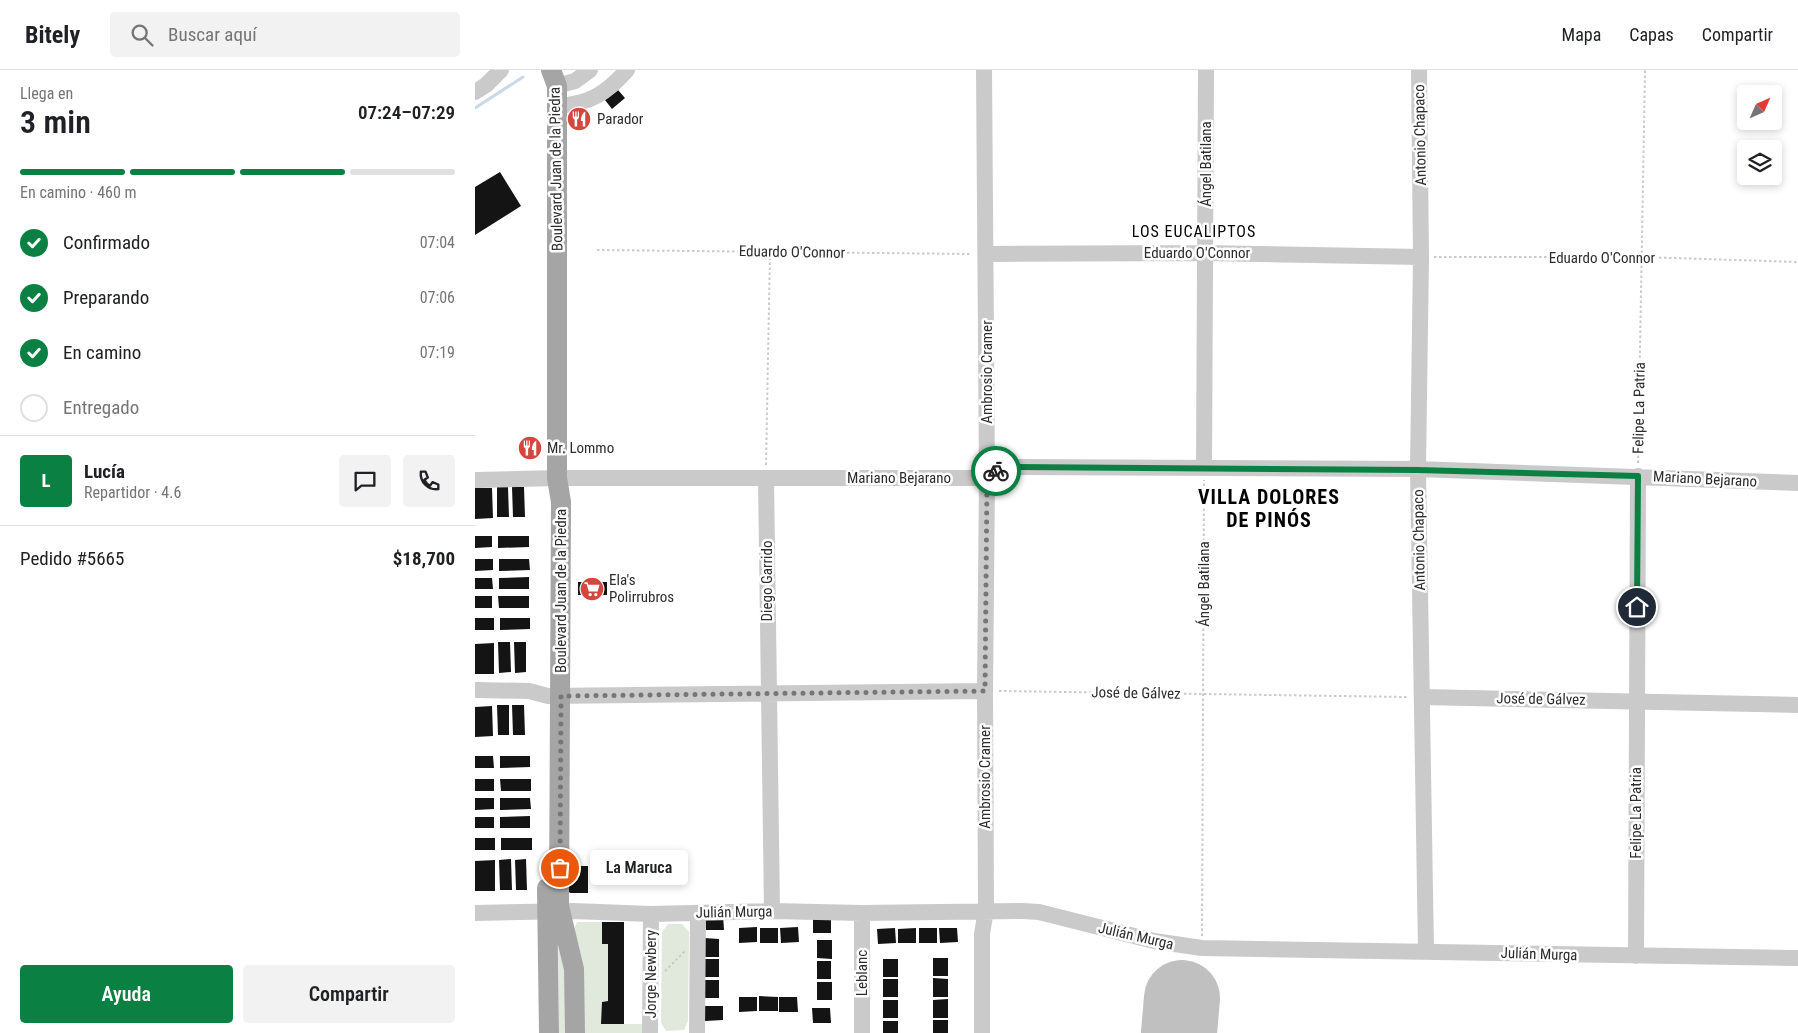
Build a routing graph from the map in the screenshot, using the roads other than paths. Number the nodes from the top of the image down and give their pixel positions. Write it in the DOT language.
graph roads {
  1 [pos="501,70"];
  2 [pos="590,70"];
  3 [pos="627,70"];
  4 [pos="984,70"];
  5 [pos="1206,70"];
  6 [pos="1419,70"];
  7 [pos="554,78"];
  8 [pos="475,92"];
  9 [pos="557,106"];
  10 [pos="1205,253"];
  11 [pos="986,254"];
  12 [pos="1421,256"];
  13 [pos="1204,468"];
  14 [pos="1418,470"];
  15 [pos="1638,476"];
  16 [pos="557,478"];
  17 [pos="766,478"];
  18 [pos="987,478"];
  19 [pos="475,480"];
  20 [pos="1798,483"];
  21 [pos="475,690"];
  22 [pos="985,691"];
  23 [pos="767,692"];
  24 [pos="555,696"];
  25 [pos="1422,698"];
  26 [pos="1636,701"];
  27 [pos="1798,705"];
  28 [pos="986,910"];
  29 [pos="772,911"];
  30 [pos="553,912"];
  31 [pos="475,913"];
  32 [pos="697,913"];
  33 [pos="862,913"];
  34 [pos="651,914"];
  35 [pos="1426,951"];
  36 [pos="1636,956"];
  37 [pos="1798,958"];
  38 [pos="549,1033"];
  39 [pos="575,1033"];
  40 [pos="650,1033"];
  41 [pos="697,1033"];
  42 [pos="862,1033"];
  43 [pos="982,1033"];
  1 -- 8 [label="street"];
  2 -- 7 [label="street"];
  3 -- 9 [label="street"];
  4 -- 11 [label="street, Ambrosio Cramer"];
  5 -- 10 [label="street, Ángel Batilana"];
  6 -- 12 [label="street, Antonio Chapaco"];
  7 -- 9 [label="main road, Boulevard Juan de la Piedra"];
  9 -- 16 [label="main road, Boulevard Juan de la Piedra"];
  10 -- 11 [label="street, Eduardo O'Connor"];
  10 -- 12 [label="street, Eduardo O'Connor"];
  10 -- 13 [label="street, Ángel Batilana"];
  11 -- 18 [label="street, Ambrosio Cramer"];
  12 -- 14 [label="street, Antonio Chapaco"];
  13 -- 14 [label="street, Mariano Bejarano"];
  13 -- 18 [label="street, Mariano Bejarano"];
  14 -- 15 [label="street, Mariano Bejarano"];
  14 -- 25 [label="street, Antonio Chapaco"];
  15 -- 20 [label="street, Mariano Bejarano"];
  15 -- 26 [label="street, Felipe La Patria"];
  16 -- 17 [label="street, Mariano Bejarano"];
  16 -- 19 [label="street, Mariano Bejarano"];
  16 -- 24 [label="main road, Boulevard Juan de la Piedra"];
  17 -- 18 [label="street, Mariano Bejarano"];
  17 -- 23 [label="street, Diego Garrido"];
  18 -- 22 [label="street, Ambrosio Cramer"];
  21 -- 24 [label="street"];
  22 -- 23 [label="street"];
  22 -- 28 [label="street, Ambrosio Cramer"];
  23 -- 24 [label="street"];
  23 -- 29 [label="street, Diego Garrido"];
  24 -- 30 [label="main road, Boulevard Juan de la Piedra"];
  25 -- 26 [label="street, José de Gálvez"];
  25 -- 35 [label="street, Antonio Chapaco"];
  26 -- 27 [label="street, José de Gálvez"];
  26 -- 36 [label="street, Felipe La Patria"];
  28 -- 33 [label="street, Julián Murga"];
  28 -- 35 [label="street, Julián Murga"];
  28 -- 43 [label="street, Ambrosio Cramer"];
  29 -- 32 [label="street, Julián Murga"];
  29 -- 33 [label="street, Julián Murga"];
  30 -- 31 [label="street, Julián Murga"];
  30 -- 34 [label="street, Julián Murga"];
  30 -- 38 [label="main road, Boulevard Juan de la Piedra"];
  30 -- 39 [label="main road, Boulevard Juan de la Piedra"];
  32 -- 34 [label="street, Julián Murga"];
  32 -- 41 [label="street"];
  33 -- 42 [label="street, Leblanc"];
  34 -- 40 [label="street, Jorge Newbery"];
  35 -- 36 [label="street, Julián Murga"];
  36 -- 37 [label="street, Julián Murga"];
}
